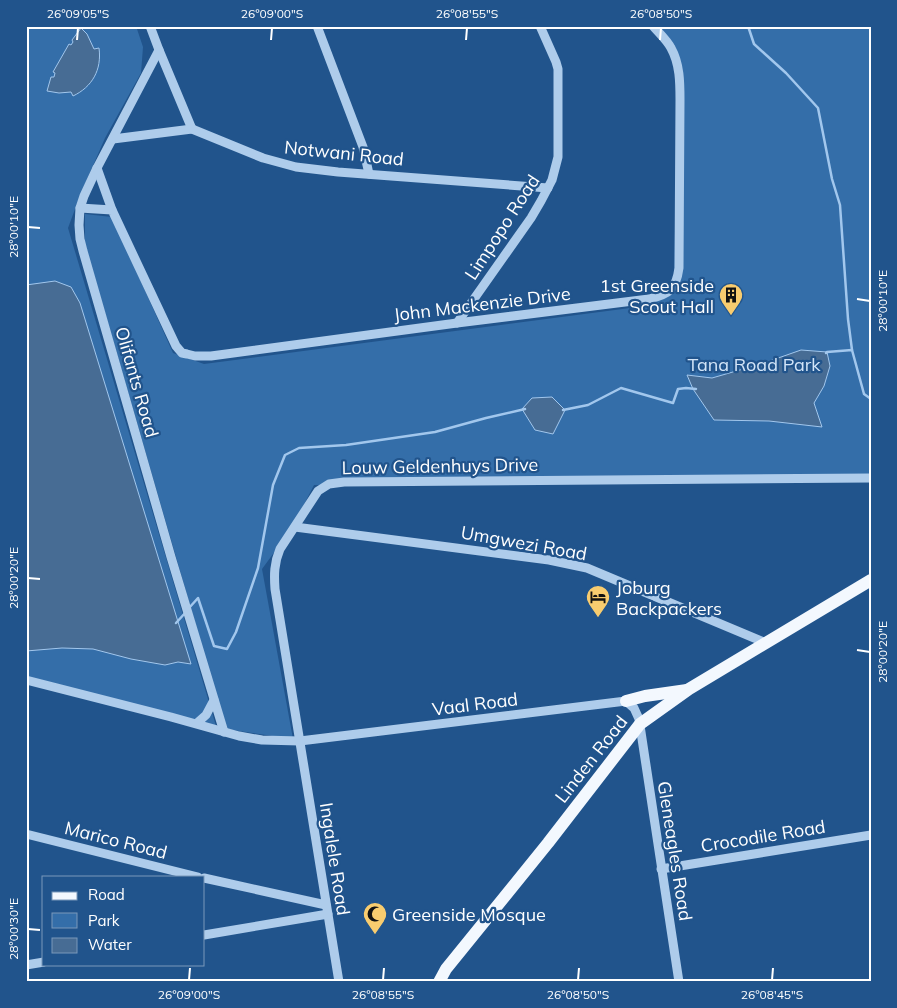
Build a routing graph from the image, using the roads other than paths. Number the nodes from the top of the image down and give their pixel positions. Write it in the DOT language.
graph roads {
  1 [pos="150,26"];
  2 [pos="317,26"];
  3 [pos="540,26"];
  4 [pos="653,26"];
  5 [pos="160,50"];
  6 [pos="192,129"];
  7 [pos="112,139"];
  8 [pos="97,168"];
  9 [pos="369,174"];
  10 [pos="548,188"];
  11 [pos="80,208"];
  12 [pos="112,210"];
  13 [pos="457,323"];
  14 [pos="871,478"];
  15 [pos="295,527"];
  16 [pos="871,580"];
  17 [pos="766,643"];
  18 [pos="26,680"];
  19 [pos="689,689"];
  20 [pos="214,700"];
  21 [pos="626,701"];
  22 [pos="197,724"];
  23 [pos="640,724"];
  24 [pos="224,732"];
  25 [pos="300,742"];
  26 [pos="26,834"];
  27 [pos="871,835"];
  28 [pos="661,869"];
  29 [pos="194,876"];
  30 [pos="205,878"];
  31 [pos="327,909"];
  32 [pos="205,935"];
  33 [pos="42,962"];
  34 [pos="26,965"];
  35 [pos="339,982"];
  36 [pos="439,982"];
  37 [pos="679,982"];
  1 -- 5 [label="street"];
  2 -- 9 [label="street"];
  3 -- 10 [label="street, Limpopo Road"];
  4 -- 13 [label="street, John Mackenzie Drive"];
  5 -- 6 [label="street"];
  5 -- 7 [label="street, Olifants Road"];
  6 -- 7 [label="street, Notwani Road"];
  6 -- 9 [label="street, Notwani Road"];
  7 -- 8 [label="street, Olifants Road"];
  8 -- 11 [label="street, Olifants Road"];
  8 -- 12 [label="street, John Mackenzie Drive"];
  9 -- 10 [label="street, Notwani Road"];
  10 -- 13 [label="street, Limpopo Road"];
  11 -- 12 [label="street"];
  11 -- 20 [label="street, Olifants Road"];
  12 -- 13 [label="street, John Mackenzie Drive"];
  14 -- 15 [label="street, Louw Geldenhuys Drive"];
  15 -- 17 [label="street, Umgwezi Road"];
  15 -- 25 [label="street, Louw Geldenhuys Drive"];
  16 -- 17 [label="main road, Linden Road"];
  17 -- 19 [label="main road, Linden Road"];
  18 -- 22 [label="street"];
  19 -- 21 [label="main road"];
  19 -- 23 [label="main road, Linden Road"];
  20 -- 22 [label="street"];
  20 -- 24 [label="street, Olifants Road"];
  21 -- 23 [label="street"];
  21 -- 25 [label="street, Vaal Road"];
  22 -- 24 [label="street"];
  23 -- 28 [label="street, Gleneagles Road"];
  23 -- 36 [label="main road, Linden Road"];
  24 -- 25 [label="street"];
  25 -- 31 [label="street, Ingalele Road"];
  26 -- 29 [label="street, Marico Road"];
  27 -- 28 [label="street, Crocodile Road"];
  28 -- 37 [label="street, Gleneagles Road"];
  30 -- 31 [label="street"];
  31 -- 32 [label="street"];
  31 -- 35 [label="street, Ingalele Road"];
  33 -- 34 [label="street"];
}
